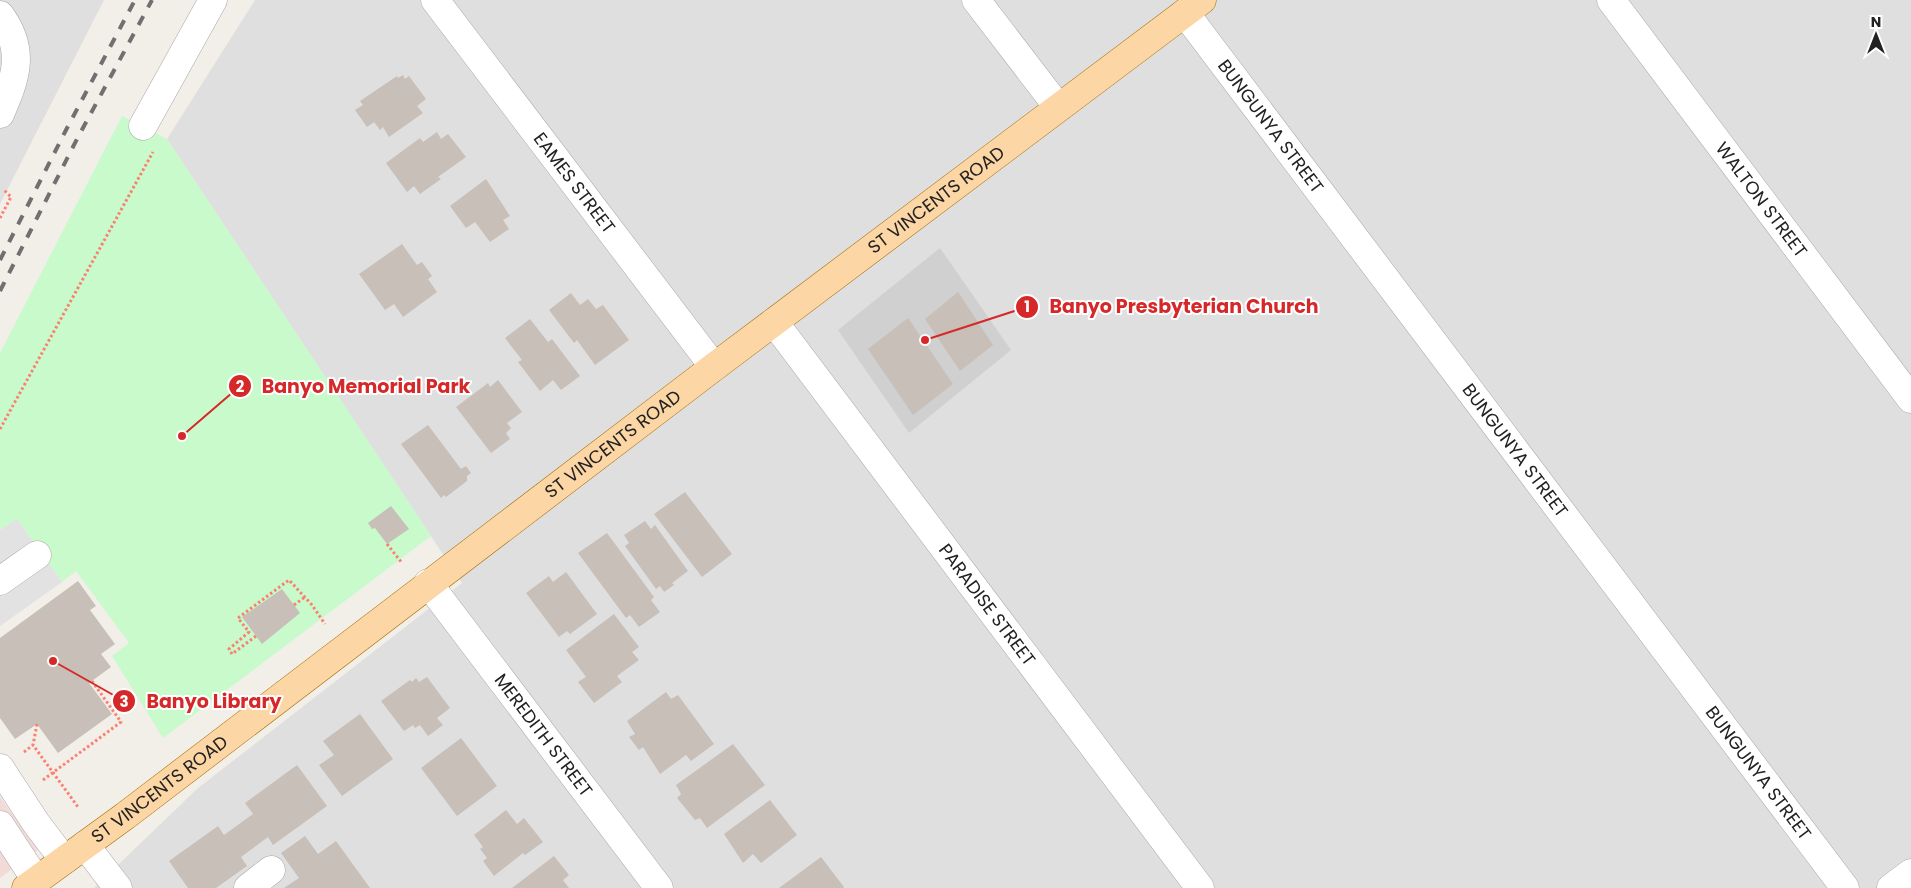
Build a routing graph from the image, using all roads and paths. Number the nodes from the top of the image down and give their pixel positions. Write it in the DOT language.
graph roads {
  1 [pos="213,0"];
  2 [pos="435,0"];
  3 [pos="976,0"];
  4 [pos="1611,0"];
  5 [pos="1194,6"];
  6 [pos="0,15"];
  7 [pos="1058,107"];
  8 [pos="0,114"];
  9 [pos="143,126"];
  10 [pos="4,190"];
  11 [pos="0,218"];
  12 [pos="774,322"];
  13 [pos="714,367"];
  14 [pos="1911,399"];
  15 [pos="0,429"];
  16 [pos="387,544"];
  17 [pos="37,555"];
  18 [pos="402,564"];
  19 [pos="0,581"];
  20 [pos="428,584"];
  21 [pos="305,597"];
  22 [pos="294,605"];
  23 [pos="325,624"];
  24 [pos="256,636"];
  25 [pos="92,681"];
  26 [pos="37,724"];
  27 [pos="0,768"];
  28 [pos="53,773"];
  29 [pos="39,783"];
  30 [pos="78,806"];
  31 [pos="0,825"];
  32 [pos="75,852"];
  33 [pos="271,870"];
  34 [pos="1911,873"];
  35 [pos="31,884"];
  36 [pos="118,888"];
  37 [pos="248,888"];
  38 [pos="659,888"];
  39 [pos="1200,888"];
  40 [pos="1845,888"];
  41 [pos="1891,888"];
  1 -- 9 [label="street"];
  2 -- 13 [label="street, EAMES STREET"];
  3 -- 7 [label="street"];
  4 -- 14 [label="street, WALTON STREET"];
  5 -- 7 [label="main road, ST VINCENTS ROAD"];
  5 -- 40 [label="street, BUNGUNYA STREET"];
  6 -- 8 [label="street"];
  7 -- 12 [label="main road, ST VINCENTS ROAD"];
  9 -- 15 [label="path"];
  10 -- 11 [label="path"];
  12 -- 13 [label="main road, ST VINCENTS ROAD"];
  12 -- 39 [label="street, PARADISE STREET"];
  13 -- 20 [label="main road, ST VINCENTS ROAD"];
  16 -- 18 [label="path"];
  17 -- 19 [label="street"];
  20 -- 32 [label="main road, ST VINCENTS ROAD"];
  20 -- 38 [label="street, MEREDITH STREET"];
  21 -- 22 [label="path"];
  21 -- 23 [label="path"];
  21 -- 24 [label="path"];
  25 -- 28 [label="path"];
  26 -- 28 [label="path"];
  27 -- 32 [label="street"];
  28 -- 29 [label="path"];
  28 -- 30 [label="path"];
  31 -- 35 [label="street"];
  32 -- 35 [label="main road, ST VINCENTS ROAD"];
  32 -- 36 [label="street"];
  33 -- 37 [label="street"];
  34 -- 41 [label="street"];
}
